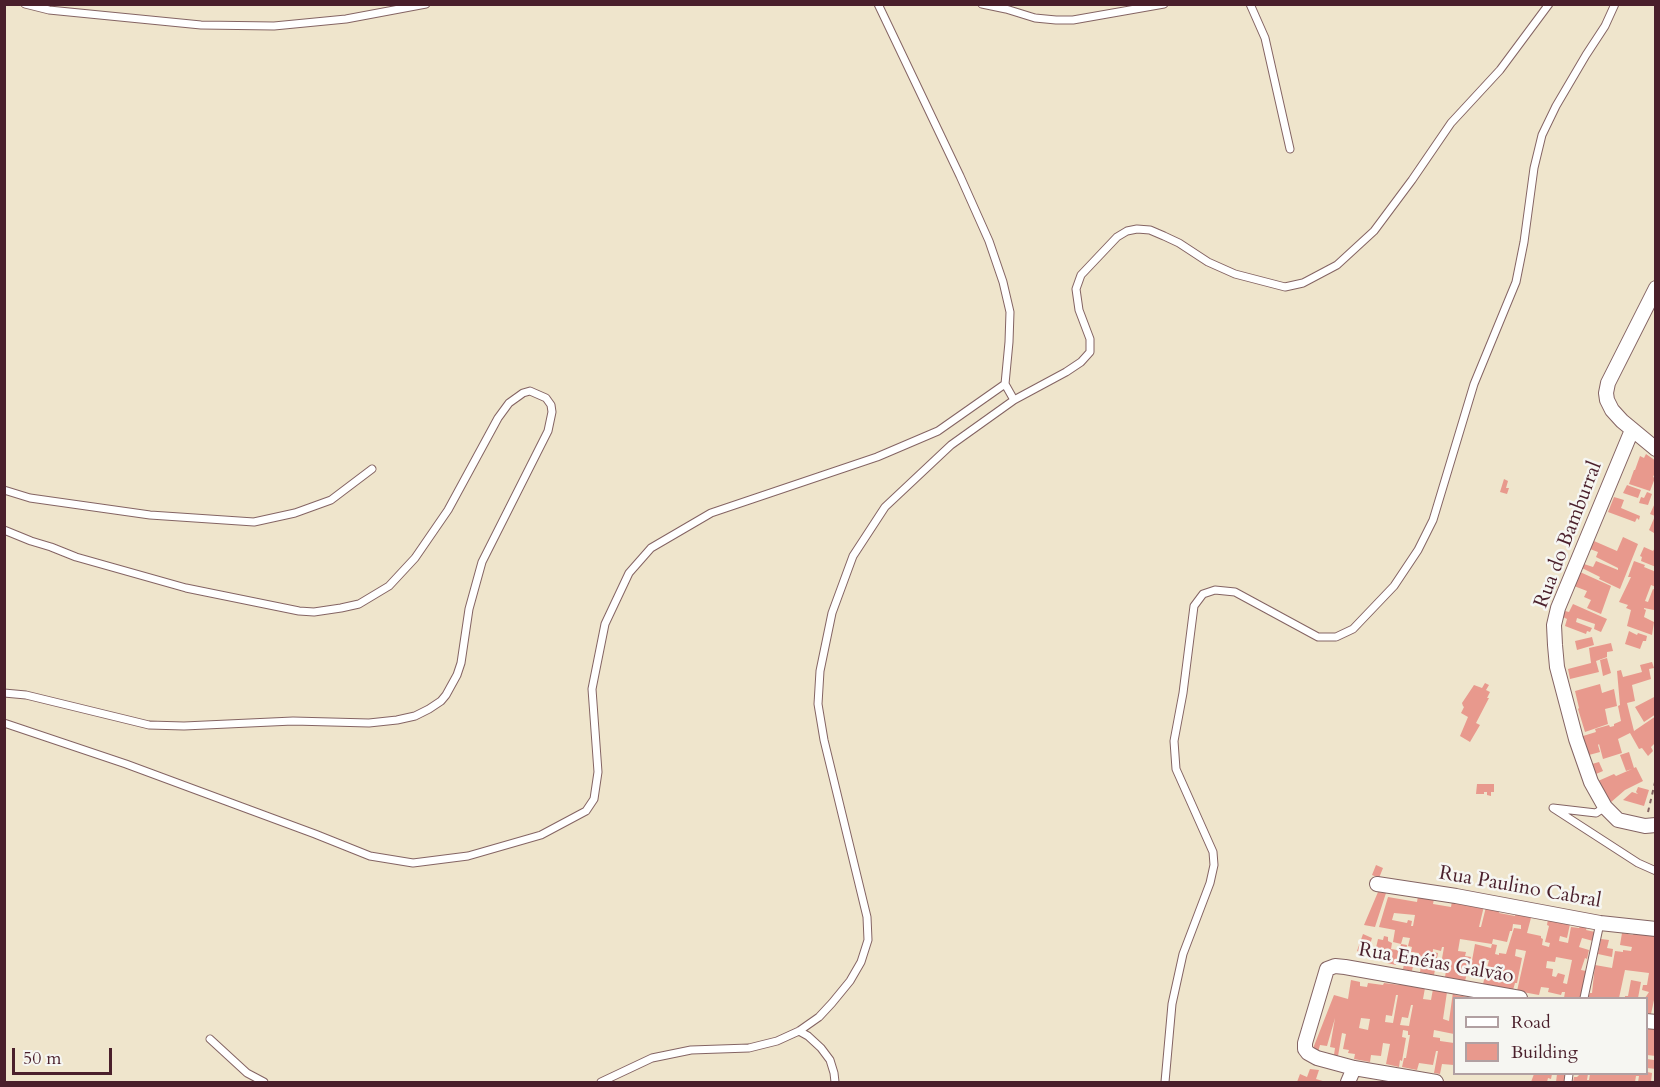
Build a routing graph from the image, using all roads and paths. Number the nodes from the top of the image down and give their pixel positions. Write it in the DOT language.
graph roads {
  1 [pos="25,4"];
  2 [pos="426,4"];
  3 [pos="878,4"];
  4 [pos="982,4"];
  5 [pos="1164,4"];
  6 [pos="1250,4"];
  7 [pos="1549,4"];
  8 [pos="1615,4"];
  9 [pos="1290,148"];
  10 [pos="1656,288"];
  11 [pos="1005,384"];
  12 [pos="1014,400"];
  13 [pos="1632,430"];
  14 [pos="1656,449"];
  15 [pos="372,469"];
  16 [pos="4,490"];
  17 [pos="4,530"];
  18 [pos="4,693"];
  19 [pos="4,723"];
  20 [pos="1656,777"];
  21 [pos="1605,807"];
  22 [pos="1650,826"];
  23 [pos="1656,871"];
  24 [pos="1377,884"];
  25 [pos="1600,923"];
  26 [pos="1656,929"];
  27 [pos="1509,997"];
  28 [pos="1584,997"];
  29 [pos="799,1031"];
  30 [pos="210,1039"];
  31 [pos="1354,1068"];
  32 [pos="603,1082"];
  33 [pos="264,1083"];
  34 [pos="835,1083"];
  35 [pos="1165,1083"];
  36 [pos="1348,1083"];
  37 [pos="1436,1083"];
  1 -- 2 [label="lane"];
  3 -- 11 [label="lane"];
  4 -- 5 [label="lane"];
  6 -- 9 [label="lane"];
  7 -- 12 [label="lane"];
  8 -- 35 [label="lane"];
  10 -- 13 [label="street"];
  11 -- 12 [label="lane"];
  11 -- 19 [label="lane"];
  12 -- 29 [label="lane"];
  13 -- 14 [label="street"];
  13 -- 21 [label="street, Rua do Bamburral"];
  15 -- 16 [label="lane"];
  17 -- 18 [label="lane"];
  20 -- 22 [label="path"];
  21 -- 22 [label="street, Rua do Bamburral"];
  21 -- 23 [label="lane"];
  24 -- 25 [label="street, Rua Paulino Cabral"];
  25 -- 26 [label="street, Rua Paulino Cabral"];
  25 -- 28 [label="lane"];
  27 -- 31 [label="street, Rua Enéias Galvão"];
  29 -- 32 [label="lane"];
  29 -- 34 [label="lane"];
  30 -- 33 [label="lane"];
  31 -- 36 [label="street"];
  31 -- 37 [label="street"];
}
